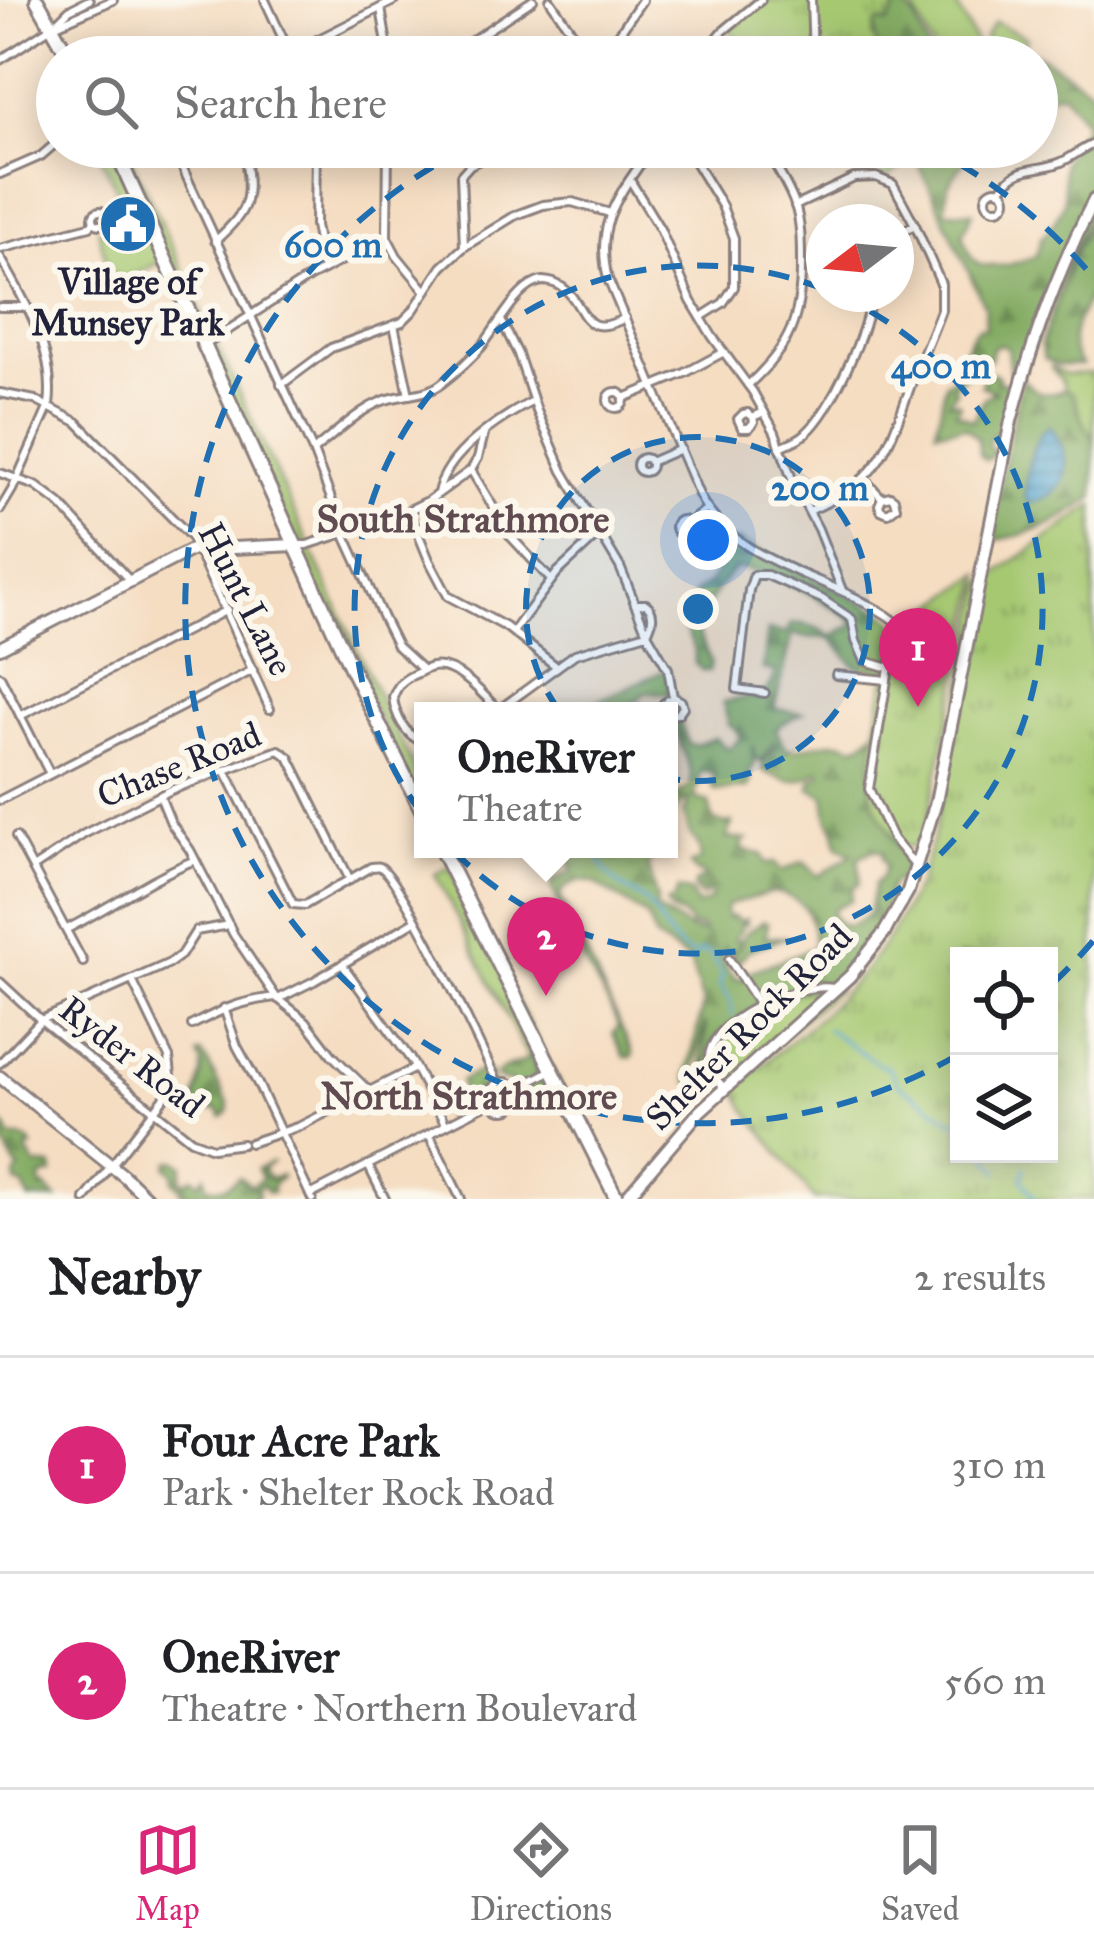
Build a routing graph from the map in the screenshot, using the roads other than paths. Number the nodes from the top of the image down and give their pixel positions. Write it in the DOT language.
graph roads {
  1 [pos="37,0"];
  2 [pos="89,0"];
  3 [pos="113,0"];
  4 [pos="265,0"];
  5 [pos="396,0"];
  6 [pos="533,0"];
  7 [pos="550,0"];
  8 [pos="642,0"];
  9 [pos="760,0"];
  10 [pos="811,0"];
  11 [pos="381,8"];
  12 [pos="53,26"];
  13 [pos="37,36"];
  14 [pos="58,36"];
  15 [pos="280,36"];
  16 [pos="327,36"];
  17 [pos="386,36"];
  18 [pos="478,36"];
  19 [pos="575,36"];
  20 [pos="617,36"];
  21 [pos="719,36"];
  22 [pos="812,36"];
  23 [pos="36,37"];
  24 [pos="0,60"];
  25 [pos="1094,145"];
  26 [pos="36,158"];
  27 [pos="1058,163"];
  28 [pos="124,168"];
  29 [pos="182,168"];
  30 [pos="246,168"];
  31 [pos="316,168"];
  32 [pos="388,168"];
  33 [pos="467,168"];
  34 [pos="638,168"];
  35 [pos="698,168"];
  36 [pos="775,168"];
  37 [pos="1034,168"];
  38 [pos="0,174"];
  39 [pos="630,180"];
  40 [pos="1000,190"];
  41 [pos="1094,200"];
  42 [pos="795,206"];
  43 [pos="610,213"];
  44 [pos="94,222"];
  45 [pos="915,225"];
  46 [pos="387,237"];
  47 [pos="214,242"];
  48 [pos="464,247"];
  49 [pos="0,253"];
  50 [pos="323,270"];
  51 [pos="425,290"];
  52 [pos="0,307"];
  53 [pos="27,307"];
  54 [pos="868,312"];
  55 [pos="249,316"];
  56 [pos="701,317"];
  57 [pos="625,318"];
  58 [pos="501,320"];
  59 [pos="394,326"];
  60 [pos="205,345"];
  61 [pos="724,352"];
  62 [pos="281,385"];
  63 [pos="748,385"];
  64 [pos="653,386"];
  65 [pos="0,393"];
  66 [pos="409,395"];
  67 [pos="624,398"];
  68 [pos="533,401"];
  69 [pos="49,406"];
  70 [pos="764,412"];
  71 [pos="753,417"];
  72 [pos="484,434"];
  73 [pos="780,447"];
  74 [pos="680,449"];
  75 [pos="313,451"];
  76 [pos="650,462"];
  77 [pos="471,470"];
  78 [pos="0,472"];
  79 [pos="17,478"];
  80 [pos="864,478"];
  81 [pos="438,494"];
  82 [pos="882,498"];
  83 [pos="707,509"];
  84 [pos="0,510"];
  85 [pos="809,511"];
  86 [pos="409,512"];
  87 [pos="688,523"];
  88 [pos="344,533"];
  89 [pos="600,533"];
  90 [pos="296,545"];
  91 [pos="197,548"];
  92 [pos="830,562"];
  93 [pos="814,578"];
  94 [pos="551,580"];
  95 [pos="130,581"];
  96 [pos="843,592"];
  97 [pos="226,610"];
  98 [pos="513,632"];
  99 [pos="647,633"];
  100 [pos="0,648"];
  101 [pos="557,667"];
  102 [pos="889,668"];
  103 [pos="253,670"];
  104 [pos="423,670"];
  105 [pos="836,675"];
  106 [pos="0,676"];
  107 [pos="887,680"];
  108 [pos="765,693"];
  109 [pos="673,697"];
  110 [pos="490,702"];
  111 [pos="510,702"];
  112 [pos="665,702"];
  113 [pos="269,709"];
  114 [pos="678,713"];
  115 [pos="20,716"];
  116 [pos="414,739"];
  117 [pos="226,772"];
  118 [pos="50,774"];
  119 [pos="414,794"];
  120 [pos="160,796"];
  121 [pos="0,800"];
  122 [pos="929,828"];
  123 [pos="16,836"];
  124 [pos="893,838"];
  125 [pos="446,858"];
  126 [pos="195,860"];
  127 [pos="33,868"];
  128 [pos="917,868"];
  129 [pos="350,880"];
  130 [pos="415,921"];
  131 [pos="229,925"];
  132 [pos="67,929"];
  133 [pos="729,958"];
  134 [pos="83,962"];
  135 [pos="342,964"];
  136 [pos="132,980"];
  137 [pos="0,982"];
  138 [pos="838,989"];
  139 [pos="277,998"];
  140 [pos="760,1006"];
  141 [pos="224,1008"];
  142 [pos="41,1020"];
  143 [pos="192,1025"];
  144 [pos="0,1063"];
  145 [pos="415,1067"];
  146 [pos="552,1070"];
  147 [pos="0,1077"];
  148 [pos="498,1083"];
  149 [pos="516,1088"];
  150 [pos="724,1088"];
  151 [pos="369,1091"];
  152 [pos="491,1102"];
  153 [pos="155,1112"];
  154 [pos="446,1125"];
  155 [pos="281,1134"];
  156 [pos="429,1134"];
  157 [pos="368,1165"];
  158 [pos="112,1166"];
  159 [pos="311,1197"];
  160 [pos="86,1199"];
  161 [pos="148,1199"];
  162 [pos="385,1199"];
  163 [pos="461,1199"];
  164 [pos="621,1199"];
  1 -- 12 [label="main road"];
  2 -- 12 [label="street"];
  3 -- 12 [label="street"];
  4 -- 15 [label="street"];
  5 -- 11 [label="street"];
  6 -- 18 [label="street"];
  7 -- 19 [label="street"];
  8 -- 20 [label="street"];
  9 -- 21 [label="street"];
  10 -- 22 [label="street"];
  11 -- 16 [label="street"];
  11 -- 17 [label="street"];
  12 -- 13 [label="street"];
  12 -- 14 [label="main road"];
  23 -- 24 [label="street"];
  25 -- 27 [label="street"];
  26 -- 38 [label="street"];
  28 -- 60 [label="main road"];
  29 -- 47 [label="street"];
  30 -- 47 [label="street"];
  31 -- 50 [label="street"];
  32 -- 46 [label="street"];
  33 -- 48 [label="street"];
  34 -- 39 [label="street"];
  35 -- 56 [label="street"];
  36 -- 42 [label="street"];
  37 -- 40 [label="street"];
  39 -- 43 [label="street"];
  39 -- 56 [label="street"];
  41 -- 122 [label="main road, Shelter Rock Road"];
  42 -- 45 [label="street"];
  42 -- 63 [label="street"];
  43 -- 48 [label="street"];
  43 -- 57 [label="street"];
  44 -- 49 [label="street"];
  45 -- 80 [label="street"];
  46 -- 50 [label="street"];
  46 -- 51 [label="street"];
  47 -- 55 [label="street"];
  48 -- 51 [label="street"];
  49 -- 53 [label="street"];
  50 -- 55 [label="street"];
  51 -- 59 [label="street"];
  52 -- 53 [label="street"];
  53 -- 69 [label="street"];
  54 -- 73 [label="street"];
  55 -- 60 [label="street"];
  55 -- 62 [label="street"];
  56 -- 61 [label="street"];
  57 -- 58 [label="street"];
  57 -- 64 [label="street"];
  58 -- 66 [label="street"];
  58 -- 68 [label="street"];
  59 -- 62 [label="street"];
  59 -- 66 [label="street"];
  60 -- 90 [label="main road"];
  61 -- 63 [label="street"];
  61 -- 64 [label="street"];
  62 -- 75 [label="street"];
  63 -- 70 [label="street"];
  64 -- 67 [label="street"];
  64 -- 74 [label="street"];
  65 -- 69 [label="street, Hunt Lane"];
  66 -- 75 [label="street"];
  68 -- 72 [label="street"];
  68 -- 89 [label="street"];
  69 -- 79 [label="street"];
  69 -- 91 [label="street, Hunt Lane"];
  70 -- 71 [label="street"];
  70 -- 73 [label="street"];
  72 -- 77 [label="street"];
  72 -- 81 [label="street"];
  73 -- 85 [label="street"];
  74 -- 76 [label="street"];
  74 -- 83 [label="street"];
  75 -- 88 [label="street"];
  77 -- 81 [label="street"];
  77 -- 94 [label="street"];
  78 -- 79 [label="street"];
  79 -- 84 [label="street"];
  79 -- 95 [label="street"];
  80 -- 82 [label="street"];
  80 -- 85 [label="street"];
  81 -- 86 [label="street"];
  83 -- 87 [label="street"];
  83 -- 93 [label="street"];
  85 -- 92 [label="street"];
  86 -- 88 [label="street"];
  86 -- 98 [label="street"];
  88 -- 90 [label="street"];
  88 -- 104 [label="street"];
  89 -- 94 [label="street"];
  89 -- 99 [label="street"];
  90 -- 91 [label="main road"];
  90 -- 119 [label="main road"];
  91 -- 95 [label="main road"];
  91 -- 97 [label="street, Hunt Lane"];
  92 -- 93 [label="street"];
  92 -- 96 [label="street"];
  93 -- 96 [label="street"];
  94 -- 98 [label="street"];
  95 -- 100 [label="main road"];
  96 -- 102 [label="street"];
  97 -- 103 [label="street, Hunt Lane"];
  97 -- 115 [label="street"];
  98 -- 101 [label="street"];
  99 -- 101 [label="street"];
  99 -- 109 [label="street"];
  101 -- 111 [label="street"];
  102 -- 107 [label="street"];
  102 -- 108 [label="street"];
  103 -- 113 [label="street, Hunt Lane"];
  103 -- 118 [label="street"];
  104 -- 110 [label="street"];
  104 -- 116 [label="street"];
  105 -- 107 [label="street"];
  106 -- 115 [label="street"];
  107 -- 124 [label="street"];
  109 -- 112 [label="street"];
  109 -- 114 [label="street"];
  115 -- 118 [label="street"];
  117 -- 120 [label="street, Chase Road"];
  117 -- 129 [label="street, Chase Road"];
  117 -- 129 [label="street"];
  118 -- 121 [label="street"];
  120 -- 126 [label="street"];
  120 -- 127 [label="street, Chase Road"];
  122 -- 124 [label="street"];
  122 -- 128 [label="main road, Shelter Rock Road"];
  123 -- 127 [label="street"];
  124 -- 128 [label="street"];
  125 -- 146 [label="main road"];
  126 -- 131 [label="street"];
  126 -- 132 [label="street"];
  127 -- 132 [label="street"];
  128 -- 138 [label="main road, Shelter Rock Road"];
  129 -- 130 [label="street"];
  130 -- 135 [label="street"];
  130 -- 148 [label="street"];
  131 -- 136 [label="street"];
  131 -- 139 [label="street"];
  132 -- 134 [label="street"];
  133 -- 140 [label="street"];
  135 -- 139 [label="street"];
  135 -- 145 [label="street"];
  136 -- 142 [label="street"];
  136 -- 153 [label="street"];
  137 -- 142 [label="street, Ryder Road"];
  138 -- 140 [label="street"];
  138 -- 150 [label="main road, Shelter Rock Road"];
  139 -- 141 [label="street"];
  139 -- 151 [label="street"];
  140 -- 150 [label="street"];
  141 -- 143 [label="street"];
  141 -- 155 [label="street"];
  142 -- 144 [label="street"];
  142 -- 153 [label="street, Ryder Road"];
  145 -- 151 [label="street, Ryder Road"];
  145 -- 154 [label="street"];
  146 -- 149 [label="street"];
  146 -- 164 [label="main road"];
  147 -- 158 [label="main road"];
  148 -- 149 [label="street"];
  148 -- 152 [label="street"];
  149 -- 152 [label="street"];
  150 -- 164 [label="main road, Shelter Rock Road"];
  151 -- 155 [label="street, Ryder Road"];
  152 -- 154 [label="street"];
  153 -- 155 [label="street, Ryder Road"];
  153 -- 158 [label="street"];
  154 -- 156 [label="street"];
  155 -- 159 [label="street"];
  156 -- 157 [label="street"];
  156 -- 163 [label="street"];
  157 -- 159 [label="street"];
  157 -- 162 [label="street"];
  158 -- 160 [label="street"];
  158 -- 161 [label="main road"];
}
